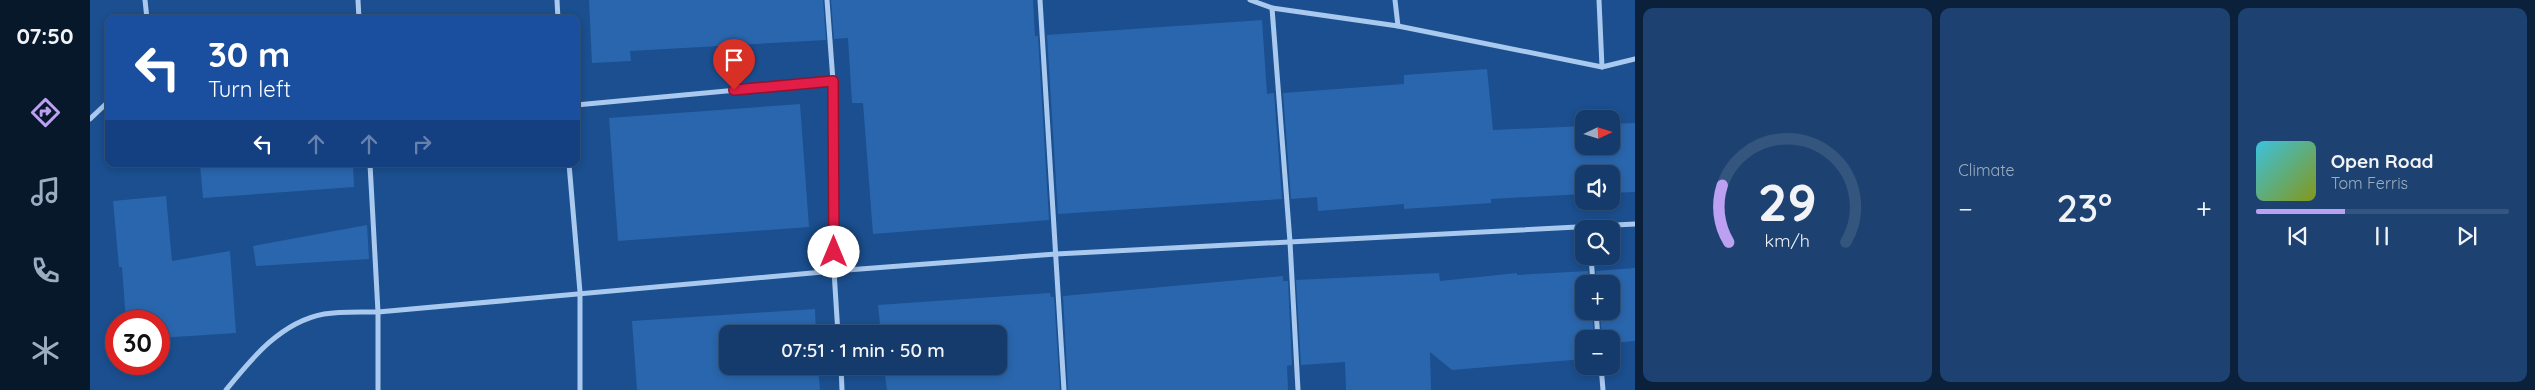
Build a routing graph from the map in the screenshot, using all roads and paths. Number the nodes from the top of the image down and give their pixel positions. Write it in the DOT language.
graph roads {
  1 [pos="145,0"];
  2 [pos="358,0"];
  3 [pos="557,0"];
  4 [pos="827,0"];
  5 [pos="1040,0"];
  6 [pos="1250,0"];
  7 [pos="1395,0"];
  8 [pos="1599,0"];
  9 [pos="1272,8"];
  10 [pos="147,15"];
  11 [pos="359,15"];
  12 [pos="558,15"];
  13 [pos="1398,26"];
  14 [pos="1635,59"];
  15 [pos="1602,67"];
  16 [pos="833,81"];
  17 [pos="105,105"];
  18 [pos="580,105"];
  19 [pos="90,119"];
  20 [pos="370,167"];
  21 [pos="569,167"];
  22 [pos="1635,224"];
  23 [pos="1620,225"];
  24 [pos="1575,229"];
  25 [pos="1290,242"];
  26 [pos="1056,254"];
  27 [pos="834,271"];
  28 [pos="580,292"];
  29 [pos="378,312"];
  30 [pos="837,325"];
  31 [pos="841,375"];
  32 [pos="1602,375"];
  33 [pos="226,390"];
  34 [pos="378,390"];
  35 [pos="580,390"];
  36 [pos="842,390"];
  37 [pos="1064,390"];
  38 [pos="1298,390"];
  39 [pos="1603,390"];
  1 -- 10 [label="street"];
  2 -- 11 [label="street"];
  3 -- 12 [label="street"];
  4 -- 16 [label="street"];
  5 -- 26 [label="street"];
  6 -- 9 [label="street"];
  7 -- 13 [label="street"];
  8 -- 15 [label="street"];
  9 -- 13 [label="street"];
  9 -- 25 [label="street"];
  13 -- 15 [label="street"];
  14 -- 15 [label="street"];
  16 -- 18 [label="street"];
  16 -- 27 [label="street"];
  17 -- 19 [label="street"];
  20 -- 29 [label="street"];
  21 -- 28 [label="street"];
  22 -- 23 [label="street"];
  24 -- 25 [label="street"];
  25 -- 26 [label="street"];
  25 -- 38 [label="street"];
  26 -- 27 [label="street"];
  26 -- 37 [label="street"];
  27 -- 28 [label="street"];
  27 -- 30 [label="street"];
  28 -- 29 [label="street"];
  28 -- 35 [label="street"];
  29 -- 33 [label="street"];
  29 -- 34 [label="street"];
  31 -- 36 [label="street"];
  32 -- 39 [label="street"];
}
